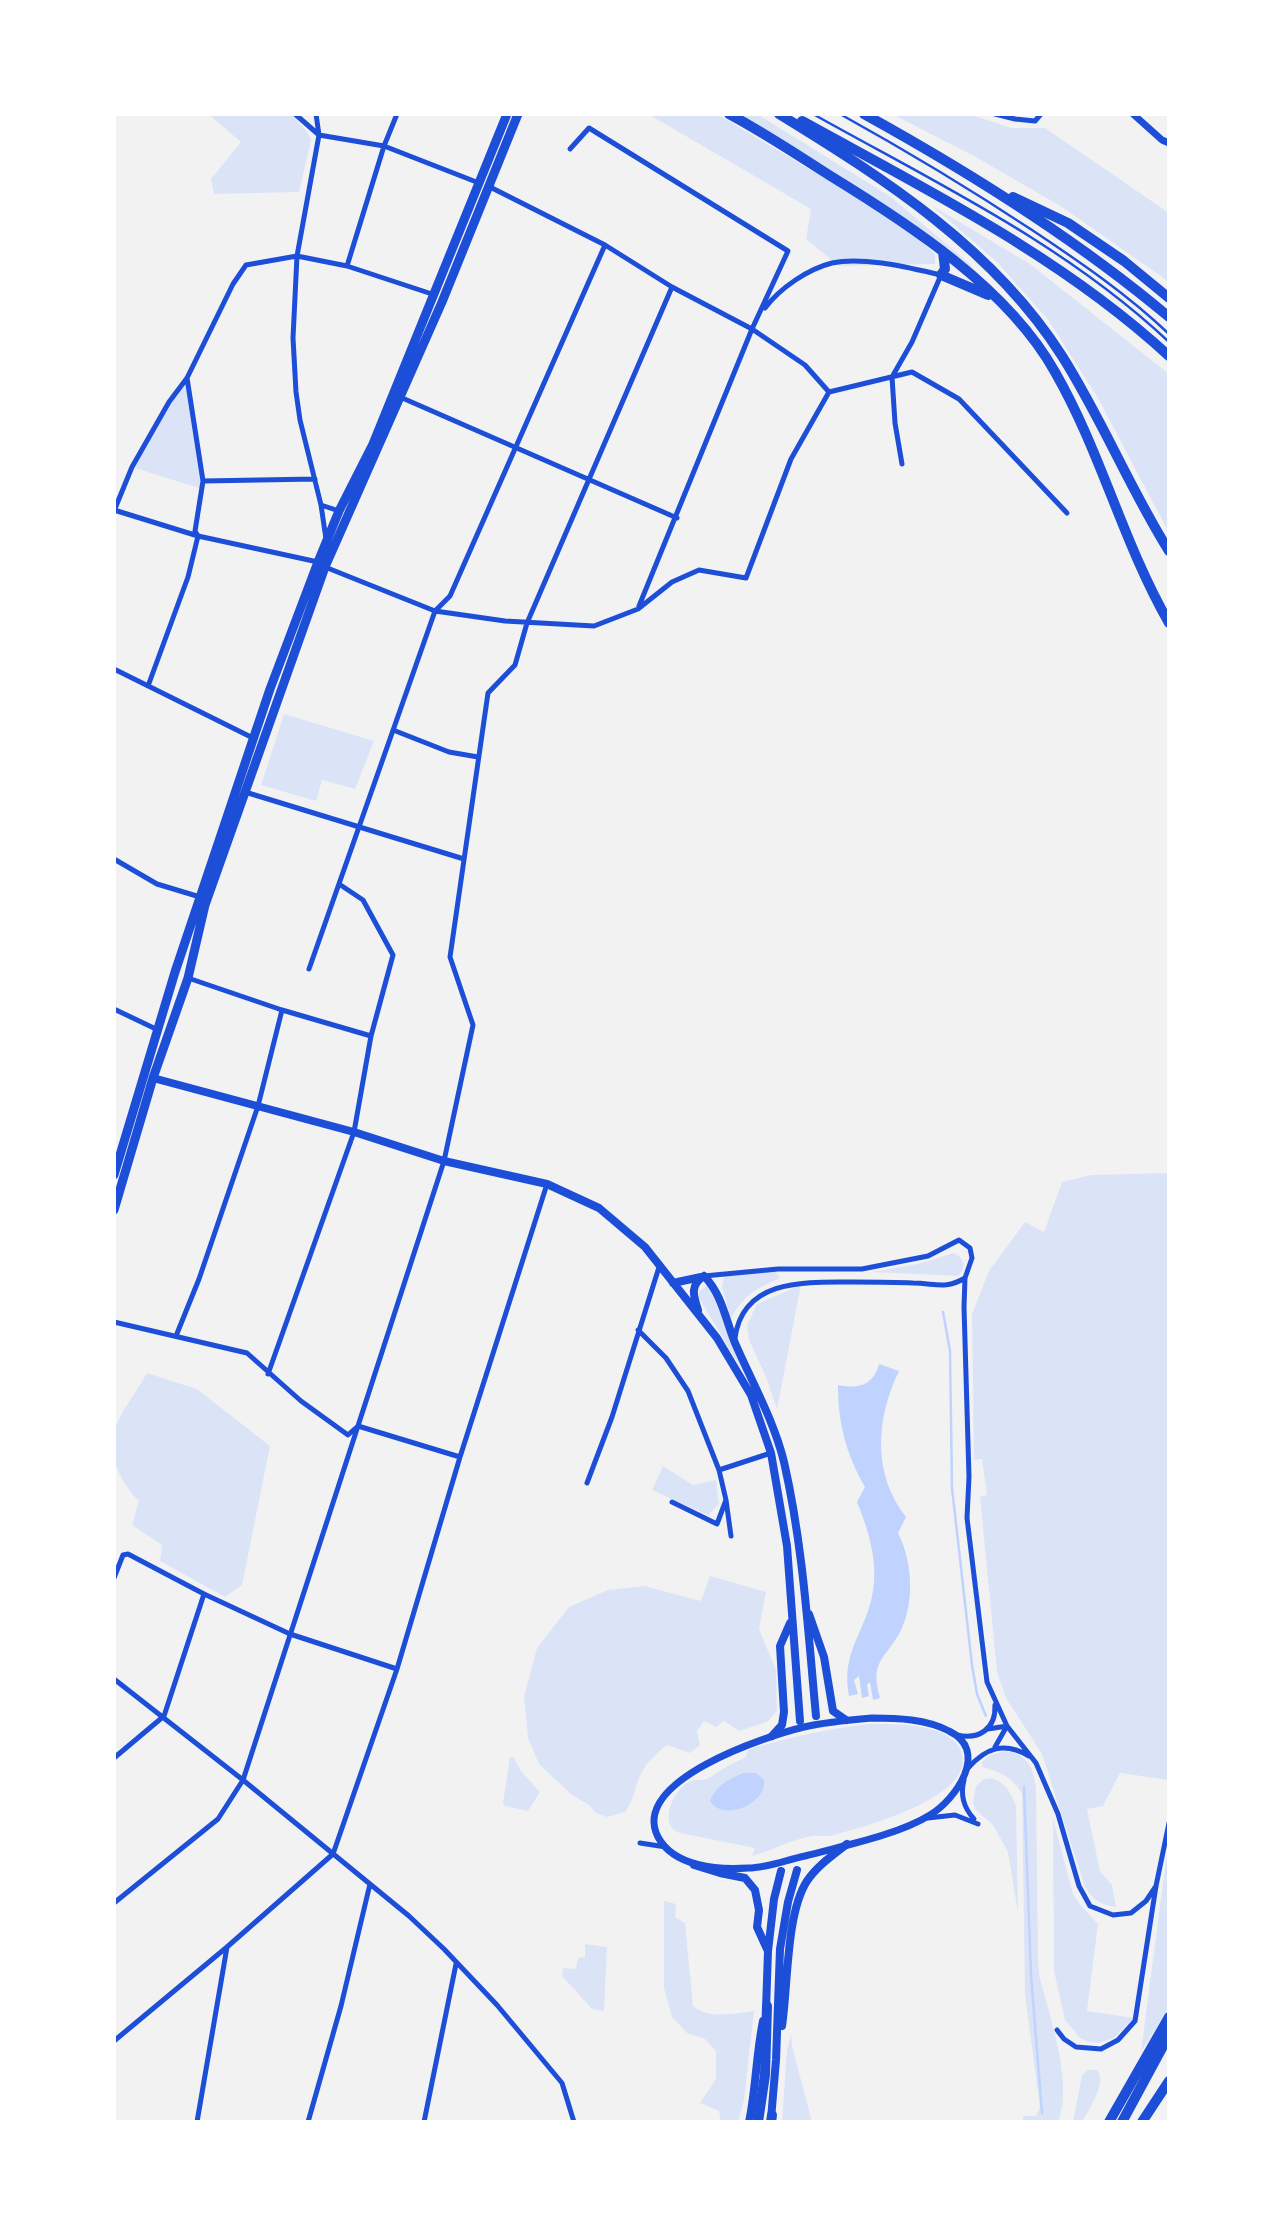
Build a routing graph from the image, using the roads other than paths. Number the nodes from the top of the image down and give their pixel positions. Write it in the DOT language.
graph roads {
  1 [pos="295,114"];
  2 [pos="316,114"];
  3 [pos="397,114"];
  4 [pos="507,114"];
  5 [pos="518,114"];
  6 [pos="729,114"];
  7 [pos="779,114"];
  8 [pos="790,114"];
  9 [pos="813,114"];
  10 [pos="840,114"];
  11 [pos="864,114"];
  12 [pos="995,114"];
  13 [pos="1041,114"];
  14 [pos="1133,114"];
  15 [pos="318,135"];
  16 [pos="1169,143"];
  17 [pos="384,146"];
  18 [pos="570,149"];
  19 [pos="968,175"];
  20 [pos="483,184"];
  21 [pos="605,245"];
  22 [pos="943,251"];
  23 [pos="297,256"];
  24 [pos="347,266"];
  25 [pos="941,275"];
  26 [pos="672,287"];
  27 [pos="434,294"];
  28 [pos="996,298"];
  29 [pos="1169,298"];
  30 [pos="442,302"];
  31 [pos="1169,317"];
  32 [pos="752,329"];
  33 [pos="1169,334"];
  34 [pos="1169,342"];
  35 [pos="1169,356"];
  36 [pos="892,377"];
  37 [pos="187,378"];
  38 [pos="830,392"];
  39 [pos="400,397"];
  40 [pos="516,447"];
  41 [pos="902,464"];
  42 [pos="315,479"];
  43 [pos="589,480"];
  44 [pos="203,481"];
  45 [pos="321,505"];
  46 [pos="114,511"];
  47 [pos="339,511"];
  48 [pos="1067,513"];
  49 [pos="677,519"];
  50 [pos="198,537"];
  51 [pos="326,543"];
  52 [pos="1169,551"];
  53 [pos="321,564"];
  54 [pos="638,609"];
  55 [pos="435,611"];
  56 [pos="527,623"];
  57 [pos="1169,623"];
  58 [pos="114,669"];
  59 [pos="148,686"];
  60 [pos="393,730"];
  61 [pos="257,742"];
  62 [pos="478,757"];
  63 [pos="245,792"];
  64 [pos="359,826"];
  65 [pos="114,859"];
  66 [pos="464,859"];
  67 [pos="339,884"];
  68 [pos="203,901"];
  69 [pos="309,970"];
  70 [pos="188,978"];
  71 [pos="114,1009"];
  72 [pos="282,1010"];
  73 [pos="159,1030"];
  74 [pos="371,1036"];
  75 [pos="153,1078"];
  76 [pos="258,1106"];
  77 [pos="354,1132"];
  78 [pos="444,1161"];
  79 [pos="114,1175"];
  80 [pos="547,1184"];
  81 [pos="114,1210"];
  82 [pos="660,1264"];
  83 [pos="704,1276"];
  84 [pos="965,1278"];
  85 [pos="673,1283"];
  86 [pos="699,1313"];
  87 [pos="114,1322"];
  88 [pos="638,1330"];
  89 [pos="176,1336"];
  90 [pos="734,1341"];
  91 [pos="268,1374"];
  92 [pos="358,1426"];
  93 [pos="771,1454"];
  94 [pos="460,1457"];
  95 [pos="719,1470"];
  96 [pos="587,1483"];
  97 [pos="726,1500"];
  98 [pos="672,1502"];
  99 [pos="731,1536"];
  100 [pos="114,1578"];
  101 [pos="204,1594"];
  102 [pos="805,1601"];
  103 [pos="792,1620"];
  104 [pos="290,1634"];
  105 [pos="397,1669"];
  106 [pos="114,1679"];
  107 [pos="995,1702"];
  108 [pos="164,1716"];
  109 [pos="816,1716"];
  110 [pos="846,1720"];
  111 [pos="800,1721"];
  112 [pos="1007,1726"];
  113 [pos="988,1730"];
  114 [pos="957,1735"];
  115 [pos="772,1737"];
  116 [pos="992,1749"];
  117 [pos="114,1758"];
  118 [pos="1036,1763"];
  119 [pos="968,1768"];
  120 [pos="965,1779"];
  121 [pos="243,1780"];
  122 [pos="917,1821"];
  123 [pos="1169,1823"];
  124 [pos="640,1843"];
  125 [pos="847,1844"];
  126 [pos="666,1847"];
  127 [pos="333,1854"];
  128 [pos="694,1864"];
  129 [pos="797,1870"];
  130 [pos="781,1871"];
  131 [pos="370,1885"];
  132 [pos="1156,1886"];
  133 [pos="114,1903"];
  134 [pos="1135,1910"];
  135 [pos="1150,1921"];
  136 [pos="227,1947"];
  137 [pos="768,1951"];
  138 [pos="456,1964"];
  139 [pos="767,2006"];
  140 [pos="1169,2017"];
  141 [pos="1057,2030"];
  142 [pos="1169,2035"];
  143 [pos="114,2040"];
  144 [pos="776,2060"];
  145 [pos="1169,2081"];
  146 [pos="771,2120"];
  147 [pos="197,2122"];
  148 [pos="309,2122"];
  149 [pos="424,2122"];
  150 [pos="574,2122"];
  151 [pos="750,2122"];
  152 [pos="758,2122"];
  153 [pos="1110,2122"];
  154 [pos="1122,2122"];
  155 [pos="1142,2122"];
  1 -- 15 [label="street"];
  2 -- 15 [label="street"];
  3 -- 17 [label="street"];
  4 -- 20 [label="main road"];
  5 -- 20 [label="main road"];
  6 -- 22 [label="highway"];
  7 -- 52 [label="highway"];
  8 -- 35 [label="highway"];
  9 -- 34 [label="lane"];
  10 -- 33 [label="lane"];
  11 -- 19 [label="highway"];
  12 -- 13 [label="street"];
  14 -- 16 [label="street"];
  15 -- 17 [label="street"];
  15 -- 23 [label="street"];
  17 -- 20 [label="street"];
  17 -- 24 [label="street"];
  18 -- 32 [label="street"];
  19 -- 29 [label="highway"];
  19 -- 31 [label="highway"];
  20 -- 21 [label="street"];
  20 -- 27 [label="main road"];
  20 -- 30 [label="main road"];
  21 -- 26 [label="street"];
  21 -- 40 [label="street"];
  22 -- 25 [label="highway"];
  22 -- 28 [label="highway"];
  23 -- 24 [label="street"];
  23 -- 37 [label="street"];
  23 -- 42 [label="street"];
  24 -- 27 [label="street"];
  25 -- 28 [label="highway"];
  25 -- 32 [label="street"];
  25 -- 36 [label="street"];
  26 -- 32 [label="street"];
  26 -- 43 [label="street"];
  27 -- 30 [label="street"];
  27 -- 47 [label="main road"];
  28 -- 57 [label="highway"];
  30 -- 39 [label="main road"];
  32 -- 38 [label="street"];
  32 -- 49 [label="street"];
  36 -- 38 [label="street"];
  36 -- 41 [label="street"];
  36 -- 48 [label="street"];
  37 -- 44 [label="street"];
  37 -- 46 [label="street"];
  38 -- 54 [label="street"];
  39 -- 40 [label="street"];
  39 -- 53 [label="main road"];
  40 -- 43 [label="street"];
  40 -- 55 [label="street"];
  42 -- 44 [label="street"];
  42 -- 45 [label="street"];
  43 -- 49 [label="street"];
  43 -- 56 [label="street"];
  44 -- 50 [label="street"];
  45 -- 47 [label="street"];
  45 -- 51 [label="street"];
  46 -- 50 [label="street"];
  47 -- 51 [label="main road"];
  49 -- 54 [label="street"];
  50 -- 53 [label="street"];
  50 -- 59 [label="street"];
  51 -- 53 [label="main road"];
  53 -- 55 [label="street"];
  53 -- 61 [label="main road"];
  54 -- 56 [label="street"];
  55 -- 56 [label="street"];
  55 -- 60 [label="street"];
  56 -- 62 [label="street"];
  58 -- 59 [label="street"];
  59 -- 61 [label="street"];
  60 -- 62 [label="street"];
  60 -- 64 [label="street"];
  61 -- 63 [label="main road"];
  61 -- 68 [label="main road"];
  62 -- 66 [label="street"];
  63 -- 64 [label="street"];
  63 -- 68 [label="main road"];
  64 -- 66 [label="street"];
  64 -- 67 [label="street"];
  65 -- 68 [label="street"];
  66 -- 78 [label="street"];
  67 -- 69 [label="street"];
  67 -- 74 [label="street"];
  68 -- 70 [label="main road"];
  68 -- 73 [label="main road"];
  70 -- 72 [label="street"];
  70 -- 75 [label="main road"];
  71 -- 73 [label="street"];
  72 -- 74 [label="street"];
  72 -- 76 [label="street"];
  73 -- 79 [label="main road"];
  74 -- 77 [label="street"];
  75 -- 76 [label="main road"];
  75 -- 81 [label="main road"];
  76 -- 77 [label="main road"];
  76 -- 89 [label="street"];
  77 -- 78 [label="main road"];
  77 -- 91 [label="street"];
  78 -- 80 [label="main road"];
  78 -- 92 [label="street"];
  80 -- 82 [label="main road"];
  80 -- 94 [label="street"];
  82 -- 85 [label="main road"];
  82 -- 88 [label="street"];
  83 -- 84 [label="street"];
  83 -- 85 [label="main road"];
  83 -- 86 [label="main road"];
  83 -- 90 [label="main road"];
  84 -- 90 [label="street"];
  84 -- 107 [label="street"];
  85 -- 86 [label="main road"];
  86 -- 93 [label="main road"];
  87 -- 89 [label="street"];
  88 -- 95 [label="street"];
  88 -- 96 [label="street"];
  89 -- 91 [label="street"];
  90 -- 102 [label="main road"];
  91 -- 92 [label="street"];
  92 -- 94 [label="street"];
  92 -- 104 [label="street"];
  93 -- 95 [label="street"];
  93 -- 103 [label="main road"];
  94 -- 105 [label="street"];
  95 -- 97 [label="street"];
  97 -- 98 [label="street"];
  97 -- 99 [label="street"];
  100 -- 101 [label="street"];
  101 -- 104 [label="street"];
  101 -- 108 [label="street"];
  102 -- 109 [label="main road"];
  102 -- 110 [label="main road"];
  103 -- 111 [label="main road"];
  103 -- 115 [label="main road"];
  104 -- 105 [label="street"];
  104 -- 121 [label="street"];
  105 -- 127 [label="street"];
  106 -- 108 [label="street"];
  107 -- 112 [label="street"];
  107 -- 113 [label="street"];
  108 -- 117 [label="street"];
  108 -- 121 [label="street"];
  110 -- 114 [label="street"];
  110 -- 115 [label="street"];
  112 -- 113 [label="street"];
  112 -- 116 [label="street"];
  112 -- 118 [label="street"];
  113 -- 114 [label="street"];
  114 -- 119 [label="street"];
  115 -- 126 [label="street"];
  116 -- 118 [label="street"];
  116 -- 119 [label="street"];
  118 -- 134 [label="street"];
  119 -- 120 [label="street"];
  120 -- 122 [label="street"];
  120 -- 122 [label="street"];
  121 -- 127 [label="street"];
  121 -- 133 [label="street"];
  122 -- 125 [label="street"];
  123 -- 132 [label="street"];
  124 -- 126 [label="street"];
  125 -- 128 [label="street"];
  125 -- 144 [label="main road"];
  126 -- 128 [label="street"];
  127 -- 131 [label="street"];
  127 -- 136 [label="street"];
  128 -- 137 [label="main road"];
  129 -- 144 [label="main road"];
  130 -- 137 [label="main road"];
  131 -- 138 [label="street"];
  131 -- 148 [label="street"];
  132 -- 134 [label="street"];
  132 -- 135 [label="street"];
  134 -- 135 [label="street"];
  135 -- 141 [label="street"];
  136 -- 143 [label="street"];
  136 -- 147 [label="street"];
  137 -- 139 [label="main road"];
  138 -- 149 [label="street"];
  138 -- 150 [label="street"];
  139 -- 151 [label="main road"];
  139 -- 152 [label="highway"];
  140 -- 153 [label="highway"];
  142 -- 154 [label="highway"];
  144 -- 146 [label="main road"];
  145 -- 155 [label="highway"];
}
